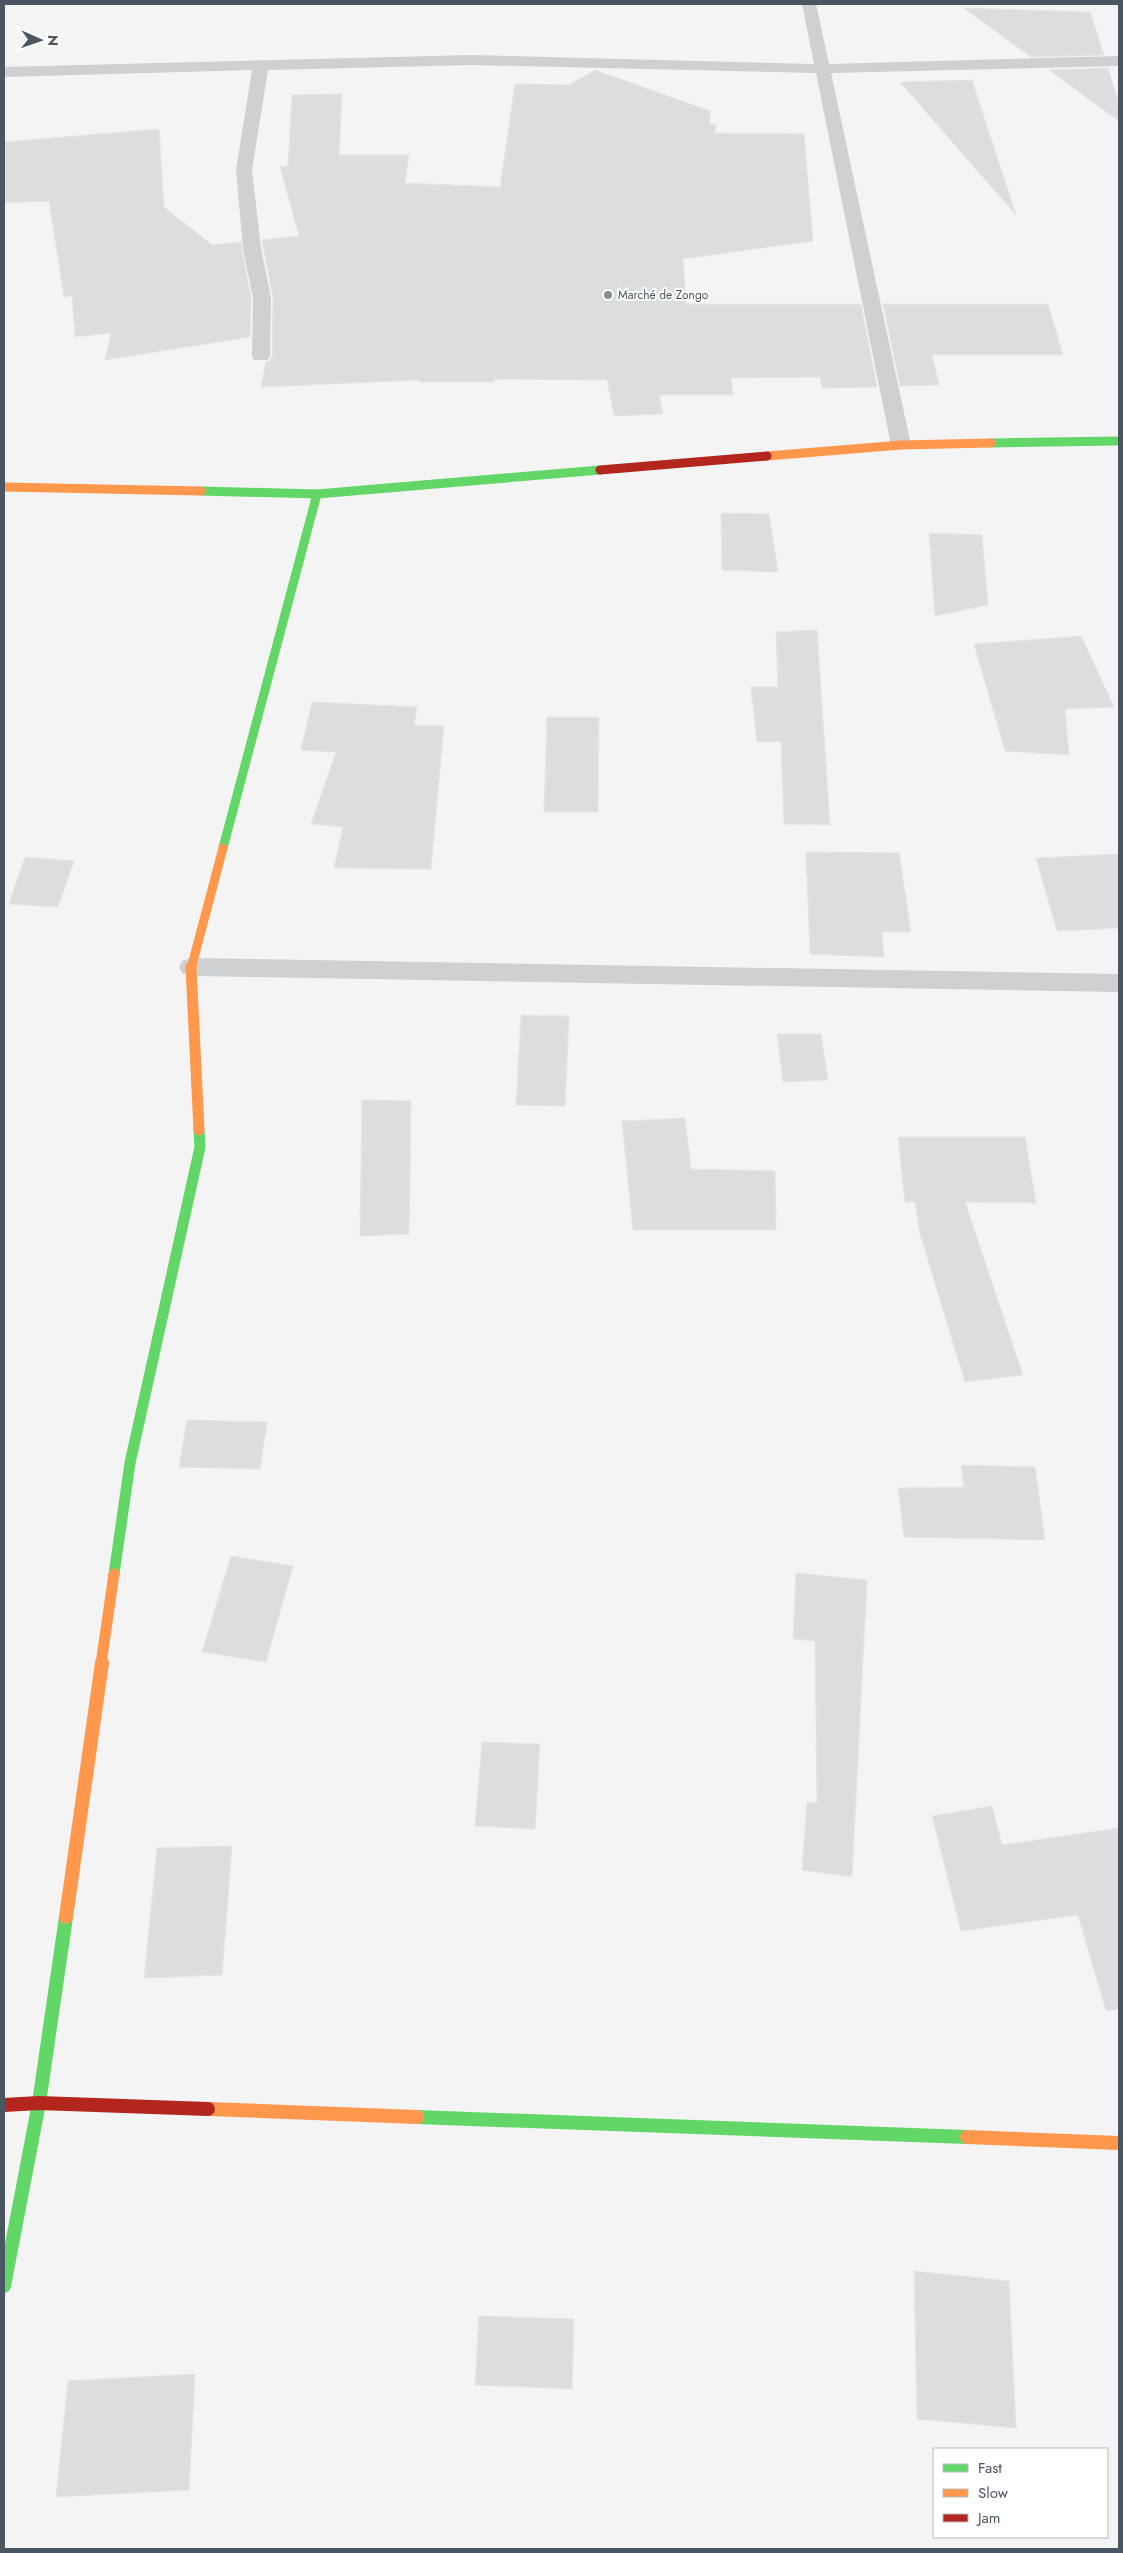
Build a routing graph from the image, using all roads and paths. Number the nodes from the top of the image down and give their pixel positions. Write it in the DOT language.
graph roads {
  1 [pos="810,4"];
  2 [pos="1119,61"];
  3 [pos="262,65"];
  4 [pos="824,69"];
  5 [pos="4,72"];
  6 [pos="261,356"];
  7 [pos="1119,441"];
  8 [pos="901,445"];
  9 [pos="4,487"];
  10 [pos="317,494"];
  11 [pos="190,967"];
  12 [pos="1119,983"];
  13 [pos="38,2103"];
  14 [pos="4,2105"];
  15 [pos="1119,2143"];
  16 [pos="4,2286"];
  1 -- 4 [label="street"];
  2 -- 4 [label="street"];
  3 -- 4 [label="street"];
  3 -- 5 [label="street"];
  3 -- 6 [label="street"];
  4 -- 8 [label="street"];
  7 -- 8 [label="street"];
  8 -- 10 [label="street"];
  9 -- 10 [label="street"];
  10 -- 11 [label="street"];
  11 -- 12 [label="street"];
  11 -- 13 [label="street"];
  13 -- 14 [label="street"];
  13 -- 15 [label="street"];
  13 -- 16 [label="street"];
}
